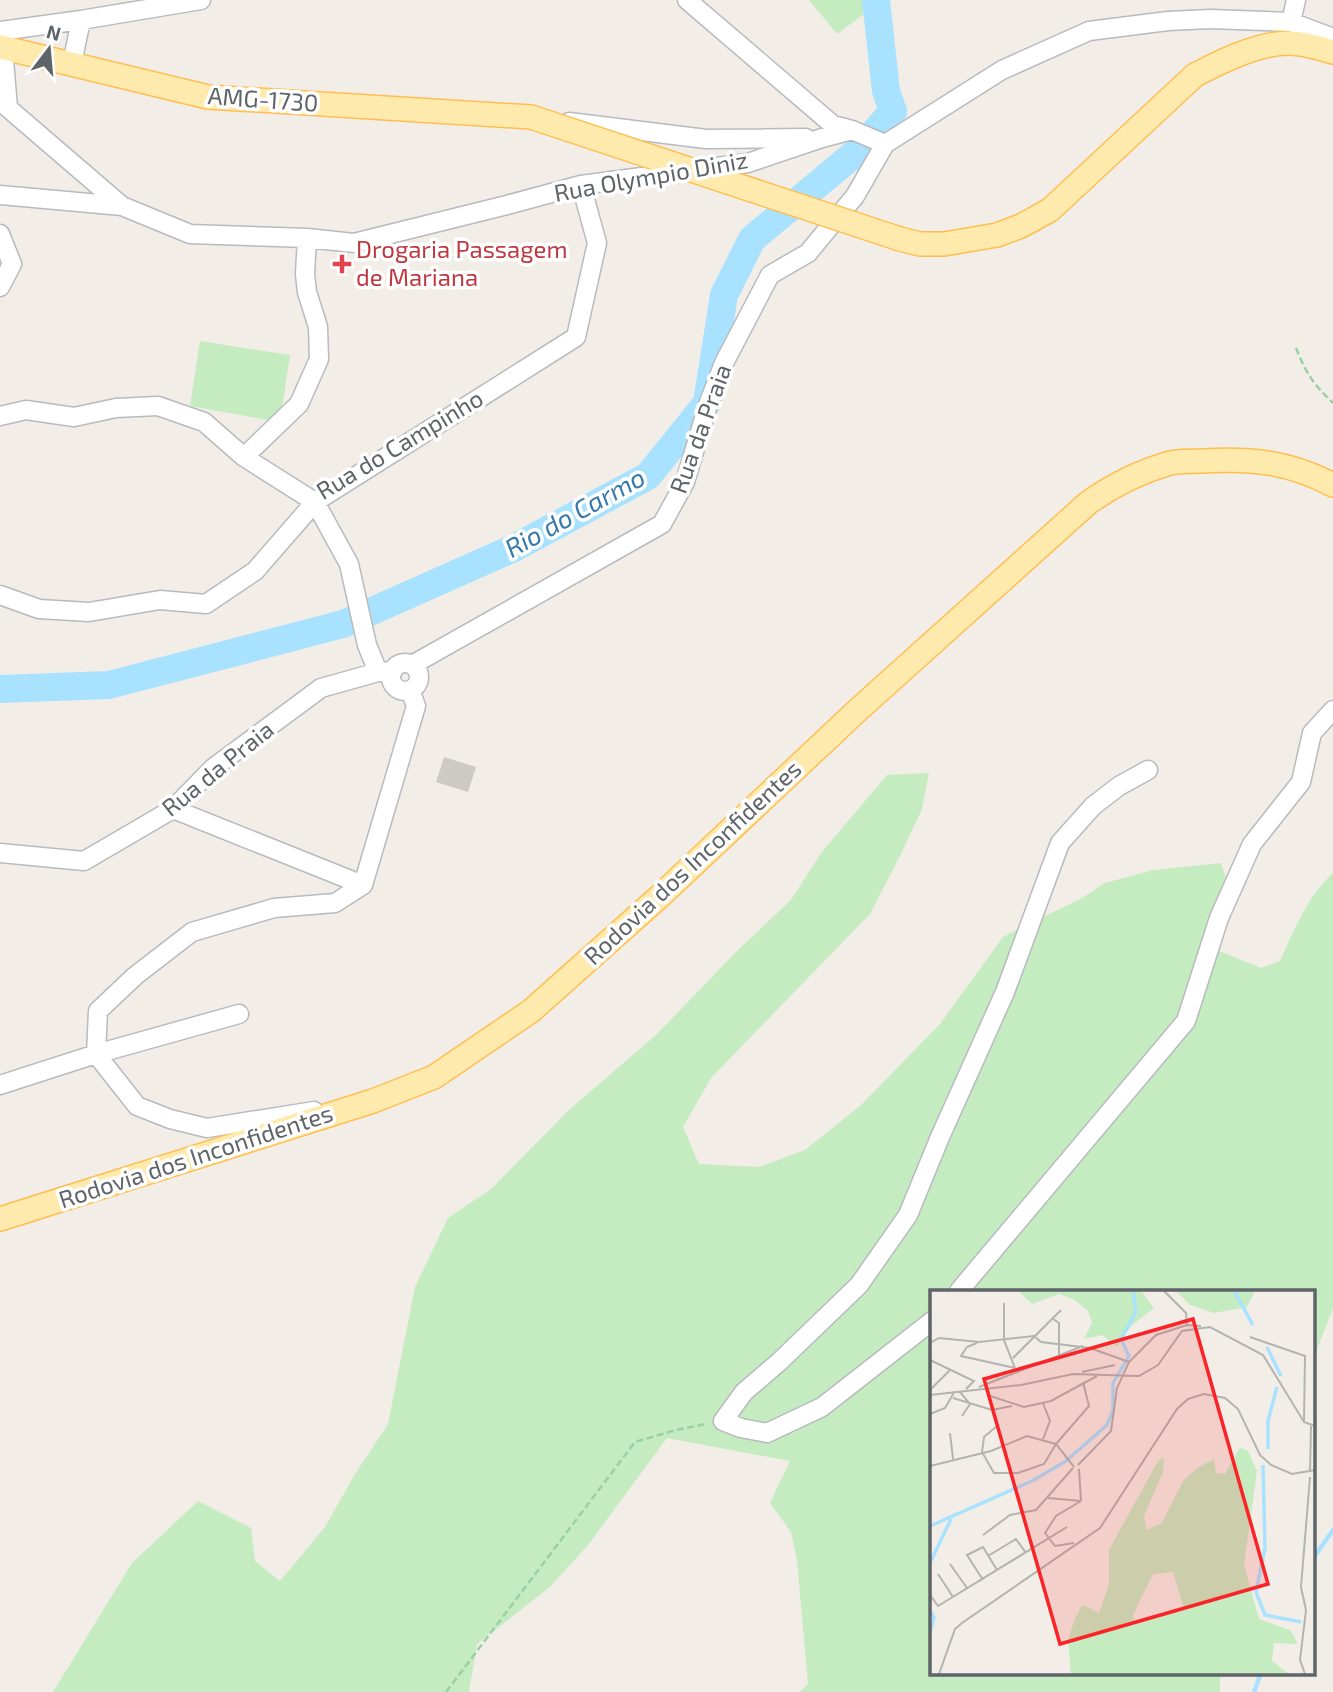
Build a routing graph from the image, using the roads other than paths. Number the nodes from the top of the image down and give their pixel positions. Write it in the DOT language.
graph roads {
  1 [pos="201,0"];
  2 [pos="687,0"];
  3 [pos="1296,0"];
  4 [pos="81,20"];
  5 [pos="1291,22"];
  6 [pos="1333,38"];
  7 [pos="1,42"];
  8 [pos="1333,52"];
  9 [pos="72,64"];
  10 [pos="4,113"];
  11 [pos="531,117"];
  12 [pos="852,130"];
  13 [pos="822,138"];
  14 [pos="885,144"];
  15 [pos="581,185"];
  16 [pos="0,195"];
  17 [pos="122,206"];
  18 [pos="0,234"];
  19 [pos="307,238"];
  20 [pos="0,287"];
  21 [pos="0,416"];
  22 [pos="244,457"];
  23 [pos="1333,485"];
  24 [pos="315,502"];
  25 [pos="0,595"];
  26 [pos="412,664"];
  27 [pos="385,672"];
  28 [pos="410,690"];
  29 [pos="1333,710"];
  30 [pos="1148,770"];
  31 [pos="173,809"];
  32 [pos="0,853"];
  33 [pos="363,885"];
  34 [pos="239,1014"];
  35 [pos="96,1054"];
  36 [pos="0,1085"];
  37 [pos="373,1101"];
  38 [pos="0,1219"];
  39 [pos="960,1290"];
  40 [pos="930,1323"];
  1 -- 4 [label="street"];
  2 -- 12 [label="street"];
  3 -- 5 [label="street"];
  4 -- 7 [label="street"];
  4 -- 9 [label="street"];
  5 -- 6 [label="street"];
  5 -- 14 [label="street"];
  7 -- 9 [label="main road, AMG-1730"];
  7 -- 10 [label="street, Rua Olympio Diniz"];
  8 -- 11 [label="main road, AMG-1730, bridge"];
  9 -- 11 [label="main road, AMG-1730"];
  10 -- 17 [label="street, Rua Olympio Diniz"];
  11 -- 13 [label="street"];
  12 -- 13 [label="street, Rua Olympio Diniz"];
  12 -- 14 [label="street"];
  13 -- 15 [label="street, Rua Olympio Diniz"];
  14 -- 26 [label="street, Rua da Praia"];
  15 -- 19 [label="street, Rua Olympio Diniz"];
  15 -- 24 [label="street, Rua do Campinho"];
  16 -- 17 [label="street"];
  17 -- 19 [label="street, Rua Olympio Diniz"];
  18 -- 20 [label="street"];
  19 -- 22 [label="street"];
  21 -- 22 [label="street, Rua do Campinho"];
  22 -- 24 [label="street, Rua do Campinho"];
  23 -- 37 [label="main road, Rodovia dos Inconfidentes"];
  24 -- 25 [label="street"];
  24 -- 27 [label="street"];
  26 -- 27 [label="street"];
  26 -- 28 [label="street"];
  27 -- 28 [label="street"];
  27 -- 31 [label="street, Rua da Praia"];
  28 -- 33 [label="street"];
  29 -- 39 [label="street"];
  30 -- 40 [label="street"];
  31 -- 32 [label="street, Rua da Praia"];
  31 -- 33 [label="street"];
  33 -- 35 [label="street"];
  34 -- 35 [label="street"];
  35 -- 36 [label="street"];
  35 -- 37 [label="street"];
  37 -- 38 [label="main road, Rodovia dos Inconfidentes"];
}
